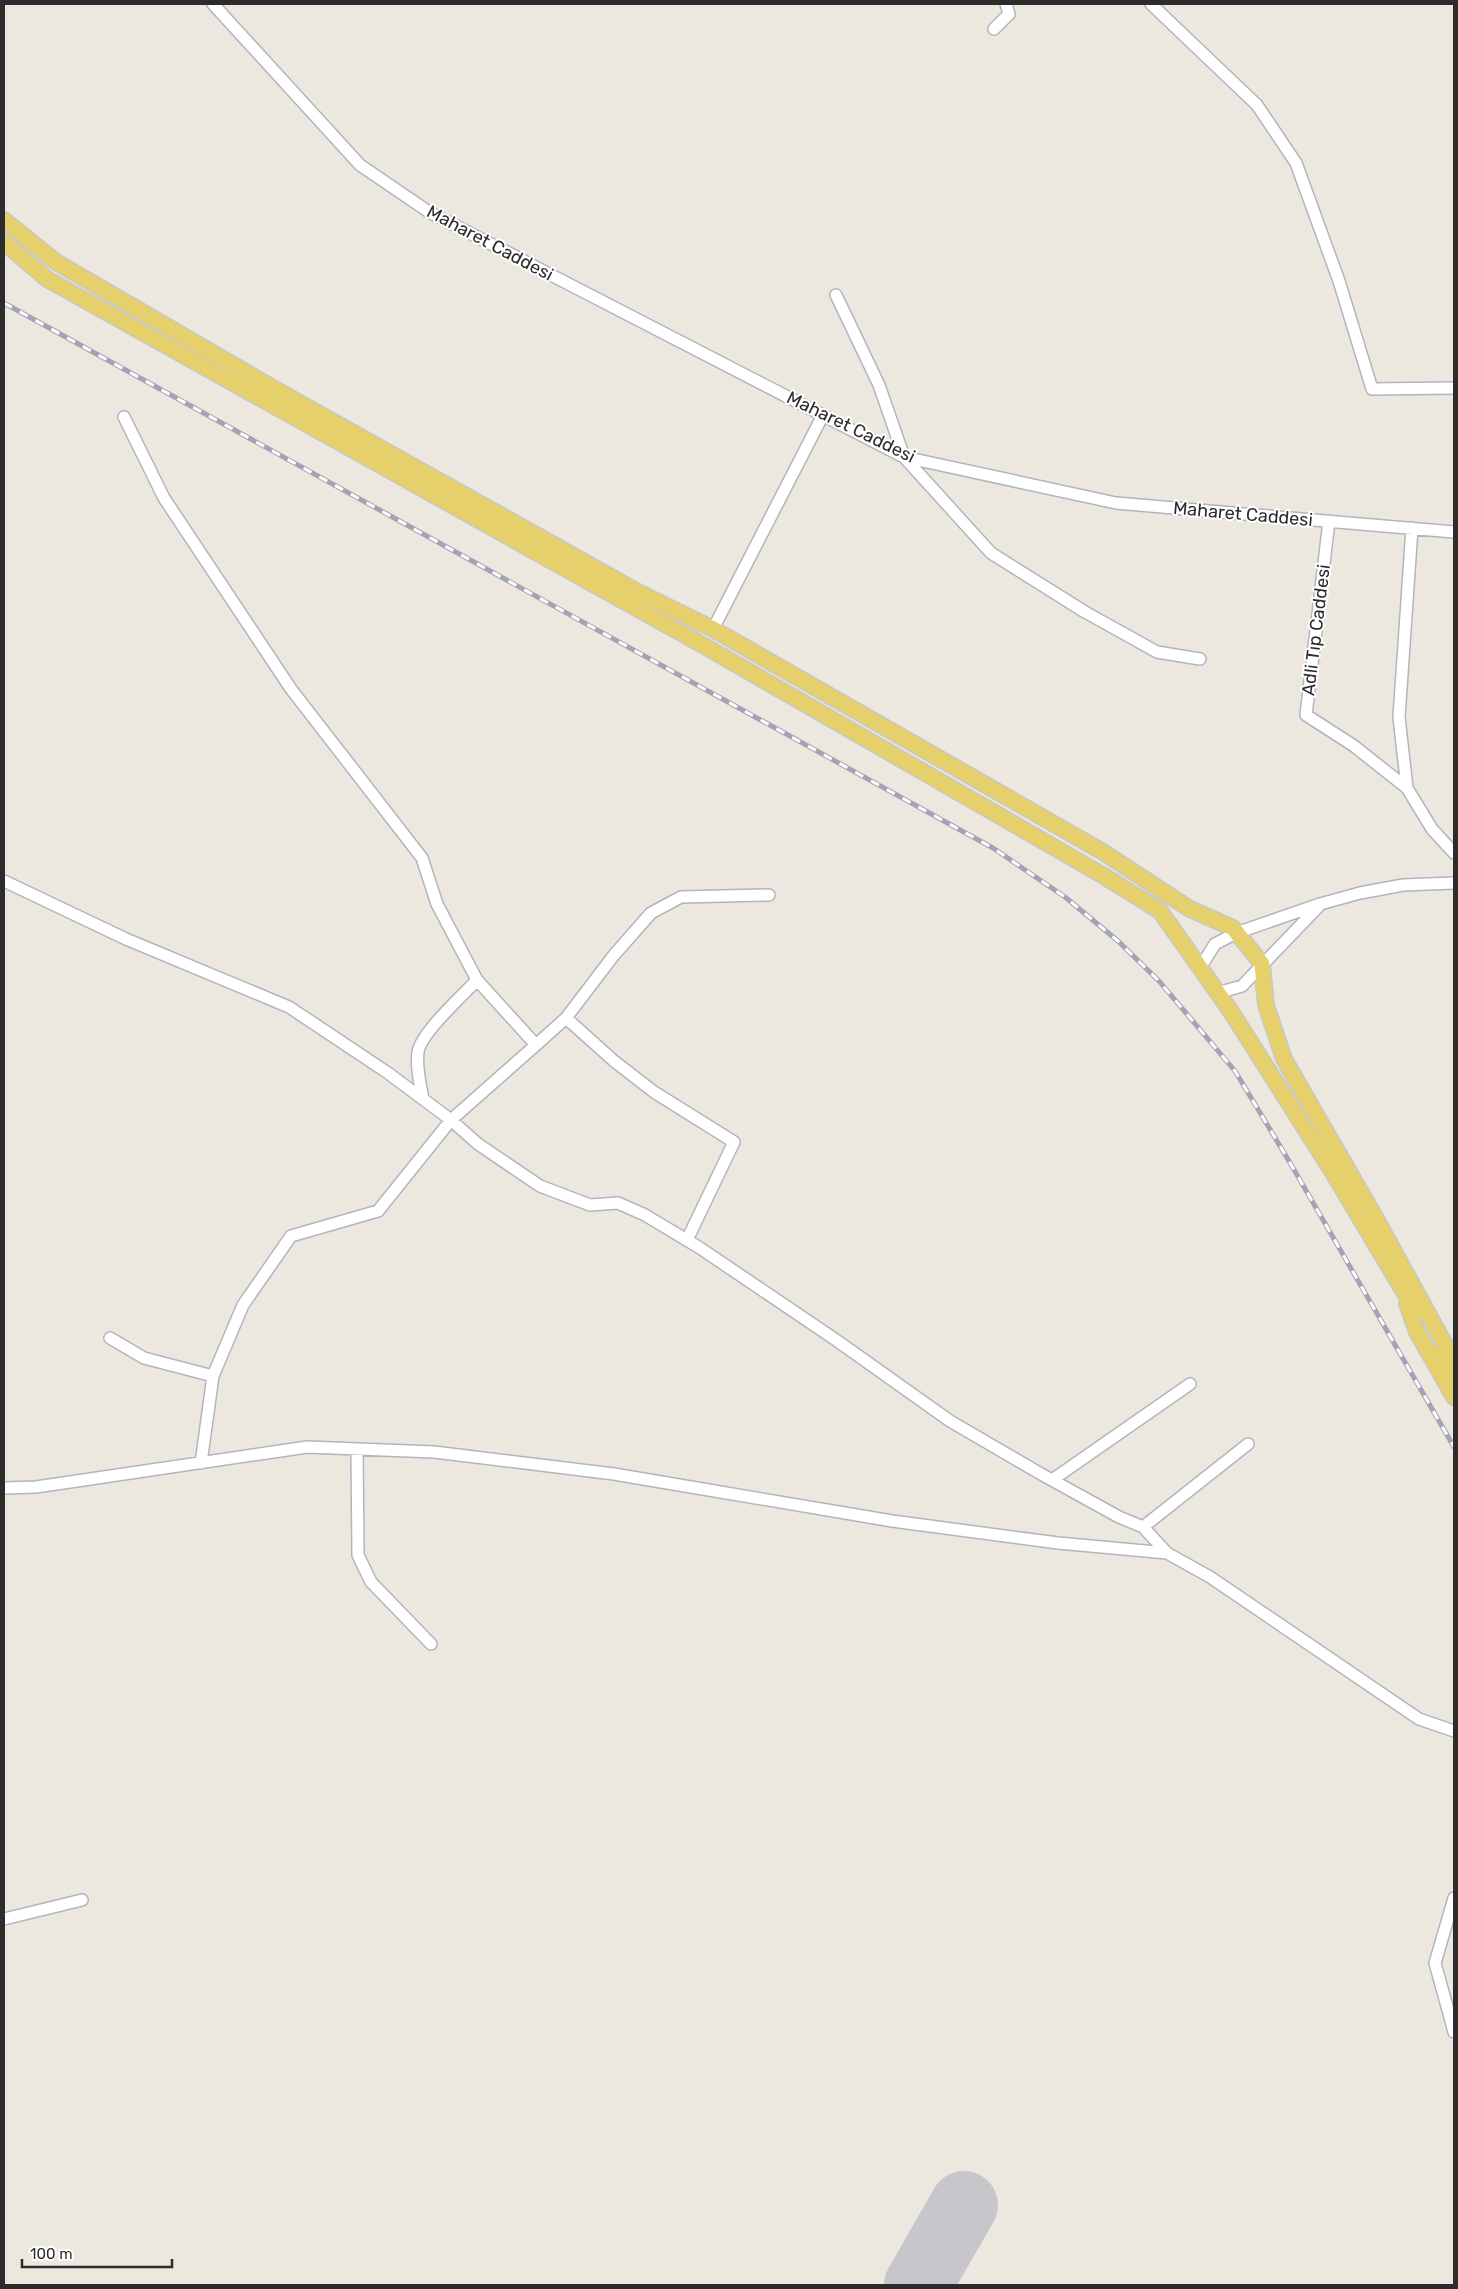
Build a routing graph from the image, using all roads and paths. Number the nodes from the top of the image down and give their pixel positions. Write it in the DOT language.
graph roads {
  1 [pos="213,4"];
  2 [pos="1006,4"];
  3 [pos="1151,4"];
  4 [pos="994,29"];
  5 [pos="4,220"];
  6 [pos="4,242"];
  7 [pos="836,296"];
  8 [pos="1454,388"];
  9 [pos="823,415"];
  10 [pos="124,417"];
  11 [pos="904,457"];
  12 [pos="1329,521"];
  13 [pos="1412,528"];
  14 [pos="1454,532"];
  15 [pos="713,629"];
  16 [pos="1200,659"];
  17 [pos="1407,788"];
  18 [pos="1454,853"];
  19 [pos="4,881"];
  20 [pos="1454,883"];
  21 [pos="769,895"];
  22 [pos="1320,904"];
  23 [pos="1236,933"];
  24 [pos="1262,964"];
  25 [pos="1200,968"];
  26 [pos="477,980"];
  27 [pos="1217,992"];
  28 [pos="566,1018"];
  29 [pos="536,1045"];
  30 [pos="423,1099"];
  31 [pos="451,1120"];
  32 [pos="687,1240"];
  33 [pos="1407,1287"];
  34 [pos="110,1338"];
  35 [pos="1454,1342"];
  36 [pos="1454,1361"];
  37 [pos="213,1376"];
  38 [pos="1454,1377"];
  39 [pos="1190,1384"];
  40 [pos="1454,1397"];
  41 [pos="1248,1444"];
  42 [pos="357,1449"];
  43 [pos="201,1463"];
  44 [pos="1052,1480"];
  45 [pos="4,1488"];
  46 [pos="1143,1528"];
  47 [pos="1168,1553"];
  48 [pos="430,1644"];
  49 [pos="1454,1731"];
  50 [pos="1454,1898"];
  51 [pos="82,1900"];
  52 [pos="4,1919"];
  53 [pos="1454,2032"];
  1 -- 9 [label="street, Maharet Caddesi"];
  2 -- 4 [label="street"];
  3 -- 8 [label="street"];
  5 -- 15 [label="main road"];
  6 -- 25 [label="main road"];
  7 -- 11 [label="street"];
  9 -- 11 [label="street, Maharet Caddesi"];
  9 -- 15 [label="street"];
  10 -- 26 [label="street"];
  11 -- 12 [label="street, Maharet Caddesi"];
  11 -- 16 [label="street"];
  12 -- 13 [label="street, Maharet Caddesi"];
  12 -- 17 [label="street, Adli Tıp Caddesi"];
  13 -- 14 [label="street, Maharet Caddesi"];
  13 -- 17 [label="street"];
  15 -- 23 [label="main road"];
  17 -- 18 [label="street, Adli Tıp Caddesi"];
  19 -- 30 [label="street"];
  20 -- 22 [label="street"];
  21 -- 28 [label="street"];
  22 -- 23 [label="street"];
  22 -- 24 [label="street"];
  23 -- 24 [label="main road"];
  23 -- 25 [label="street"];
  24 -- 27 [label="street"];
  24 -- 33 [label="main road"];
  25 -- 27 [label="main road"];
  26 -- 29 [label="street"];
  26 -- 30 [label="street"];
  27 -- 33 [label="main road"];
  28 -- 29 [label="street"];
  28 -- 32 [label="street"];
  29 -- 31 [label="street"];
  30 -- 31 [label="street"];
  31 -- 32 [label="street"];
  31 -- 37 [label="street"];
  32 -- 44 [label="street"];
  33 -- 35 [label="main road"];
  33 -- 36 [label="main road"];
  33 -- 38 [label="main road"];
  33 -- 40 [label="main road"];
  34 -- 37 [label="street"];
  37 -- 43 [label="street"];
  39 -- 44 [label="street"];
  41 -- 46 [label="street"];
  42 -- 43 [label="street"];
  42 -- 47 [label="street"];
  42 -- 48 [label="street"];
  43 -- 45 [label="street"];
  44 -- 46 [label="street"];
  46 -- 47 [label="street"];
  47 -- 49 [label="street"];
  50 -- 53 [label="street"];
  51 -- 52 [label="street"];
}
